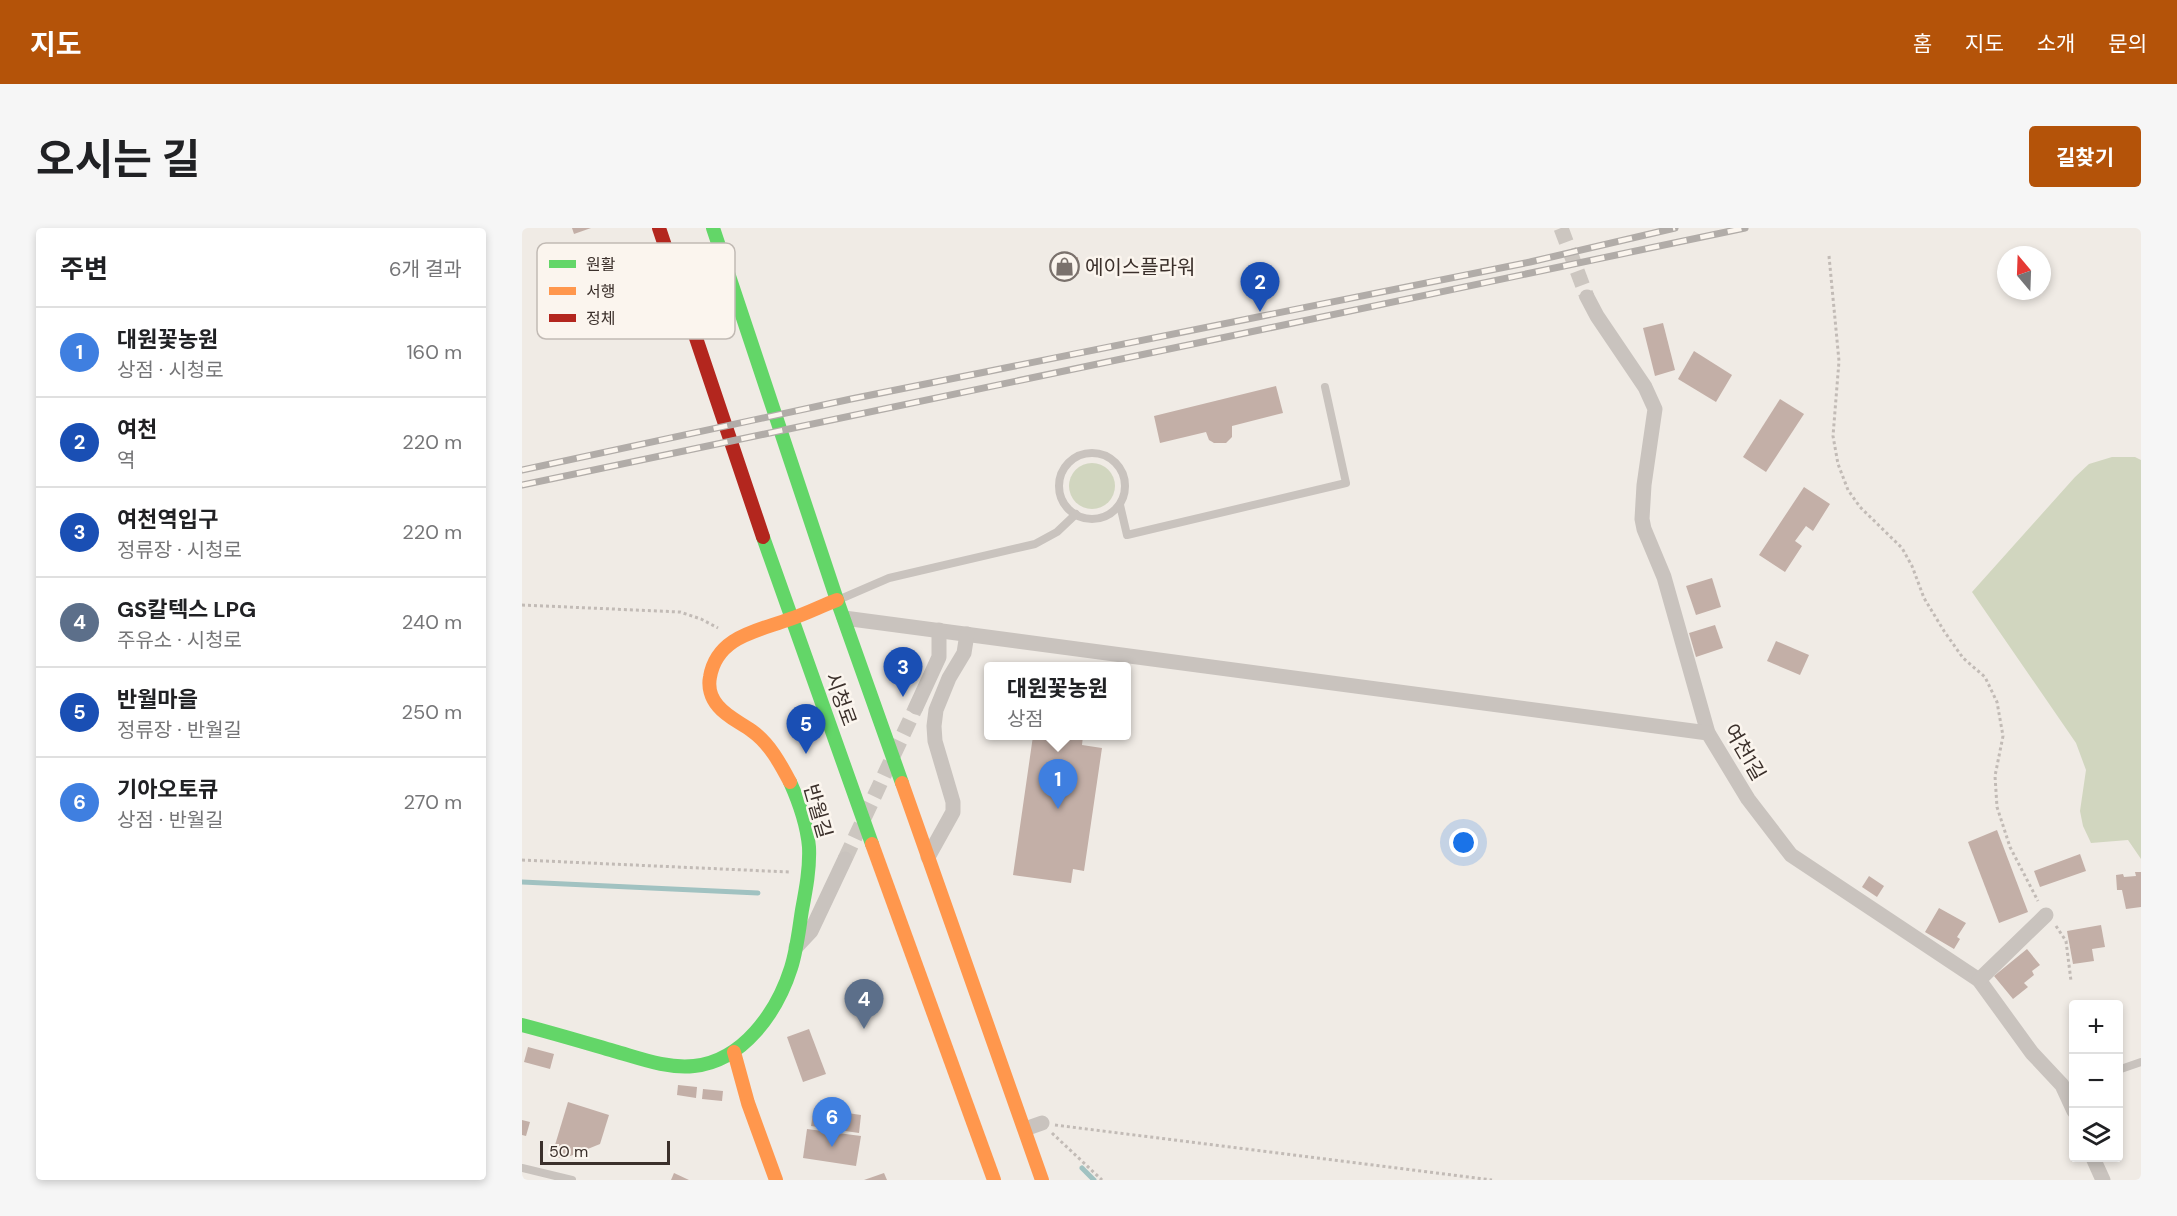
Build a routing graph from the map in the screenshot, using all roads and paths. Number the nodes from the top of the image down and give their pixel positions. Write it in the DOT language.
graph roads {
  1 [pos="658,228"];
  2 [pos="713,228"];
  3 [pos="663,243"];
  4 [pos="718,243"];
  5 [pos="1829,256"];
  6 [pos="735,294"];
  7 [pos="1587,297"];
  8 [pos="696,339"];
  9 [pos="1325,387"];
  10 [pos="1119,505"];
  11 [pos="1076,514"];
  12 [pos="837,600"];
  13 [pos="522,605"];
  14 [pos="843,618"];
  15 [pos="791,619"];
  16 [pos="939,630"];
  17 [pos="967,634"];
  18 [pos="737,636"];
  19 [pos="916,706"];
  20 [pos="1708,733"];
  21 [pos="928,857"];
  22 [pos="845,859"];
  23 [pos="522,860"];
  24 [pos="809,873"];
  25 [pos="2046,915"];
  26 [pos="796,947"];
  27 [pos="1979,980"];
  28 [pos="2071,981"];
  29 [pos="522,1024"];
  30 [pos="734,1052"];
  31 [pos="2141,1062"];
  32 [pos="694,1066"];
  33 [pos="2123,1068"];
  34 [pos="2069,1088"];
  35 [pos="748,1103"];
  36 [pos="1042,1123"];
  37 [pos="1025,1129"];
  38 [pos="2095,1162"];
  39 [pos="522,1168"];
  40 [pos="572,1180"];
  41 [pos="776,1180"];
  42 [pos="994,1180"];
  43 [pos="1042,1180"];
  44 [pos="1102,1180"];
  45 [pos="1492,1180"];
  46 [pos="2103,1180"];
  1 -- 3 [label="street, 시청로"];
  2 -- 4 [label="street, 시청로"];
  5 -- 25 [label="path"];
  6 -- 12 [label="street, 시청로"];
  7 -- 20 [label="street, 여천1길"];
  8 -- 15 [label="street, 시청로"];
  9 -- 10 [label="lane"];
  10 -- 11 [label="lane"];
  10 -- 11 [label="lane"];
  11 -- 12 [label="lane"];
  12 -- 14 [label="street, 시청로"];
  12 -- 15 [label="street, 반월길"];
  13 -- 18 [label="path"];
  14 -- 16 [label="street"];
  14 -- 21 [label="street, 시청로"];
  15 -- 18 [label="street, 반월길"];
  15 -- 42 [label="street, 시청로"];
  16 -- 17 [label="street"];
  16 -- 19 [label="street"];
  17 -- 20 [label="street"];
  17 -- 21 [label="street"];
  18 -- 24 [label="street, 반월길"];
  20 -- 27 [label="street, 여천1길"];
  21 -- 37 [label="street, 시청로"];
  22 -- 26 [label="street"];
  23 -- 24 [label="path"];
  24 -- 26 [label="street, 반월길"];
  25 -- 27 [label="street"];
  25 -- 28 [label="path"];
  26 -- 30 [label="street, 반월길"];
  27 -- 34 [label="street, 여천1길"];
  29 -- 32 [label="street, 반월길"];
  30 -- 32 [label="street, 반월길"];
  30 -- 35 [label="street"];
  31 -- 33 [label="lane"];
  32 -- 35 [label="street"];
  35 -- 41 [label="street"];
  36 -- 37 [label="street"];
  36 -- 44 [label="path"];
  36 -- 45 [label="path"];
  37 -- 43 [label="street, 시청로"];
  38 -- 46 [label="street"];
  39 -- 40 [label="lane"];
}
